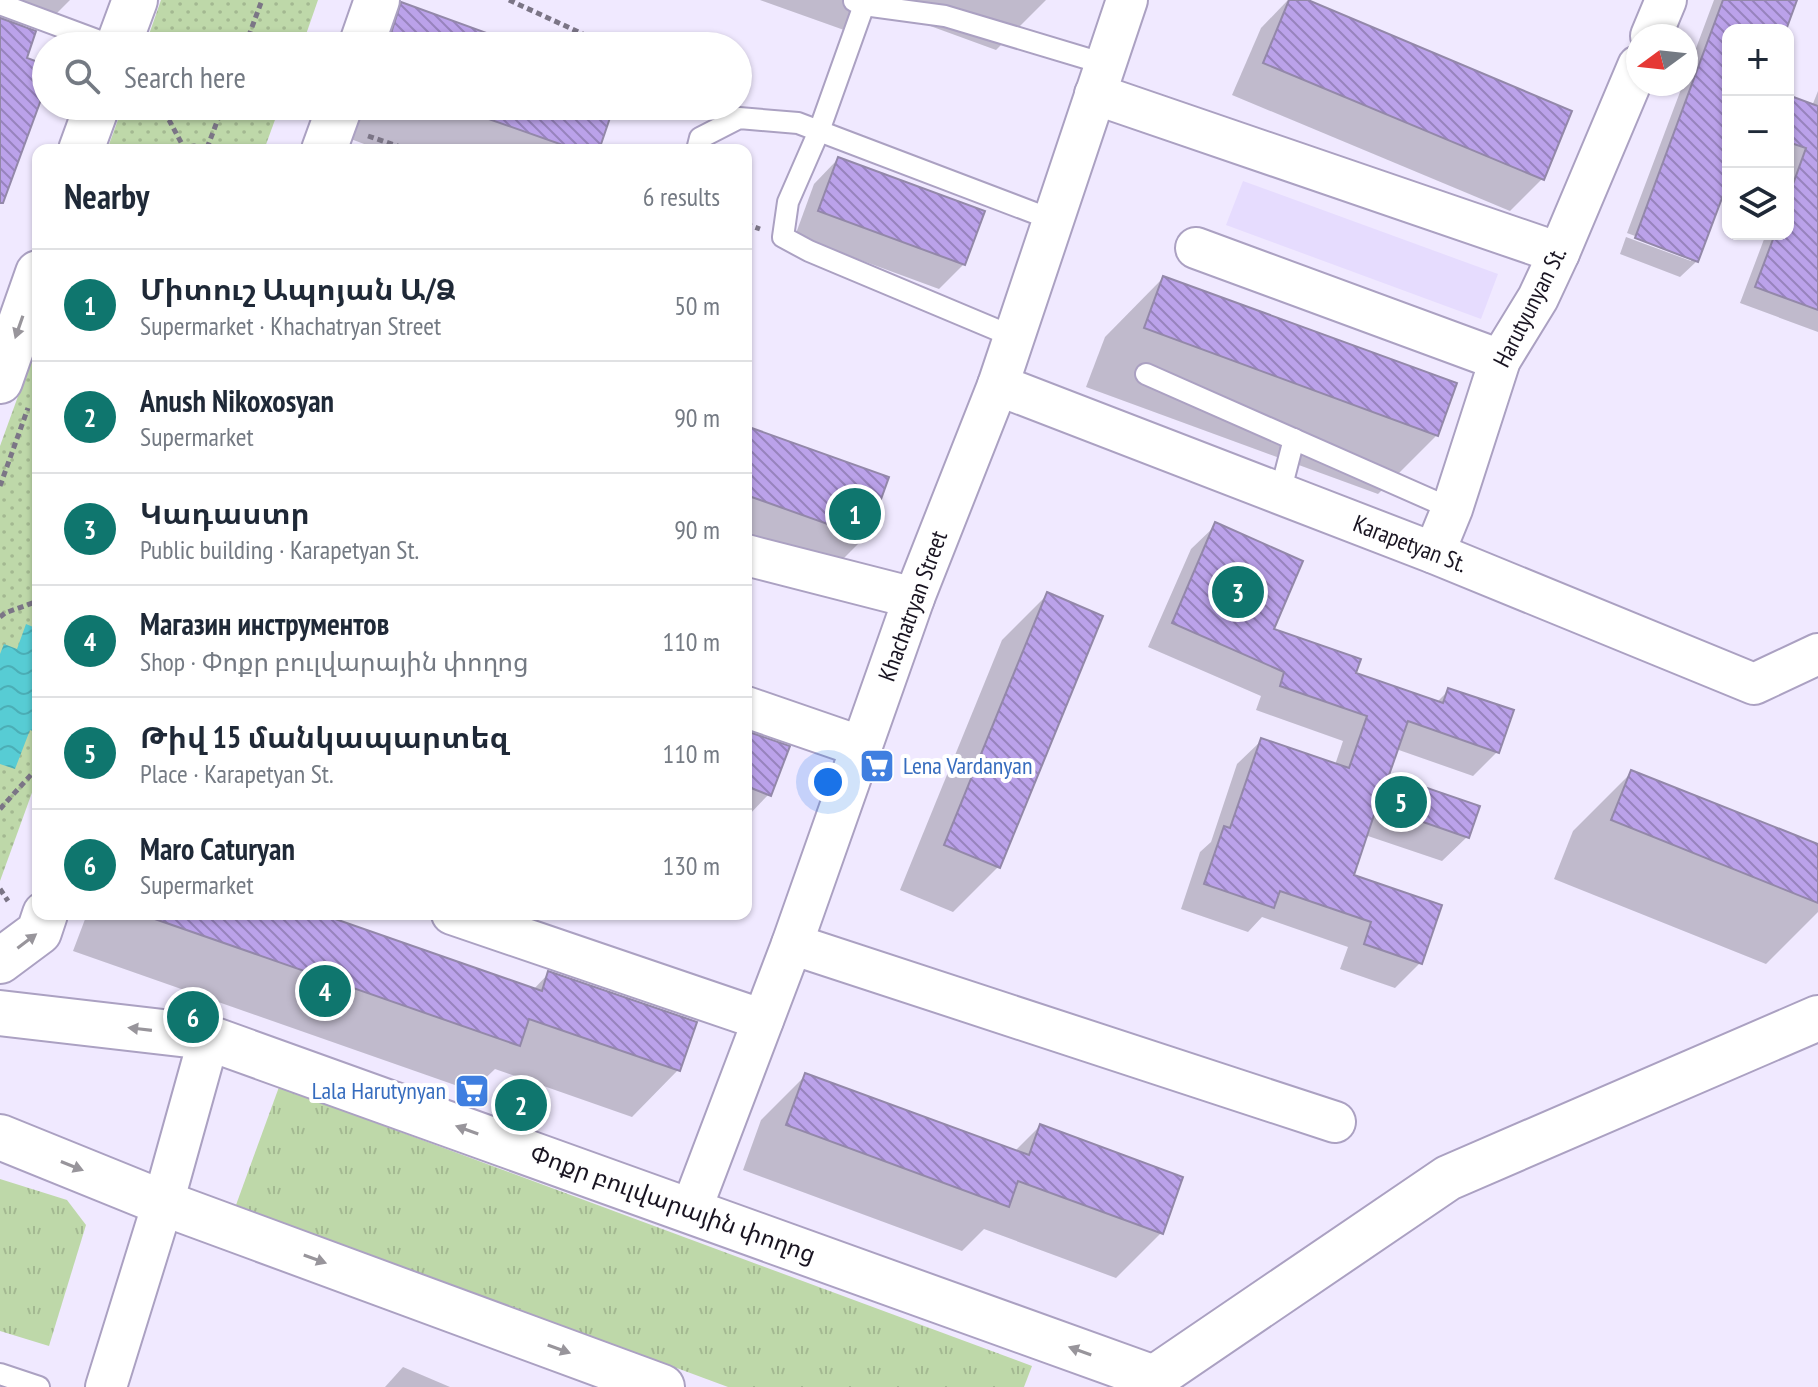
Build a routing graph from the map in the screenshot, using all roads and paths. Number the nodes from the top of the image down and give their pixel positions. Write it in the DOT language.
graph roads {
  1 [pos="135,0"];
  2 [pos="262,0"];
  3 [pos="377,0"];
  4 [pos="509,0"];
  5 [pos="1127,0"];
  6 [pos="1666,0"];
  7 [pos="858,2"];
  8 [pos="0,4"];
  9 [pos="1656,24"];
  10 [pos="77,32"];
  11 [pos="121,32"];
  12 [pos="250,32"];
  13 [pos="366,32"];
  14 [pos="579,32"];
  15 [pos="1100,79"];
  16 [pos="1626,94"];
  17 [pos="752,119"];
  18 [pos="92,120"];
  19 [pos="169,120"];
  20 [pos="218,120"];
  21 [pos="335,120"];
  22 [pos="735,120"];
  23 [pos="819,131"];
  24 [pos="83,144"];
  25 [pos="182,144"];
  26 [pos="211,144"];
  27 [pos="326,144"];
  28 [pos="698,144"];
  29 [pos="1053,220"];
  30 [pos="1196,248"];
  31 [pos="1559,253"];
  32 [pos="32,305"];
  33 [pos="1014,337"];
  34 [pos="1500,360"];
  35 [pos="1146,374"];
  36 [pos="998,385"];
  37 [pos="16,389"];
  38 [pos="1294,439"];
  39 [pos="0,486"];
  40 [pos="1280,493"];
  41 [pos="1452,509"];
  42 [pos="1434,553"];
  43 [pos="752,557"];
  44 [pos="914,598"];
  45 [pos="32,603"];
  46 [pos="0,617"];
  47 [pos="1818,654"];
  48 [pos="752,709"];
  49 [pos="862,747"];
  50 [pos="32,774"];
  51 [pos="0,809"];
  52 [pos="43,920"];
  53 [pos="470,920"];
  54 [pos="792,944"];
  55 [pos="0,961"];
  56 [pos="0,1013"];
  57 [pos="1818,1018"];
  58 [pos="763,1020"];
  59 [pos="209,1038"];
  60 [pos="1335,1122"];
  61 [pos="0,1137"];
  62 [pos="163,1203"];
  63 [pos="691,1210"];
  64 [pos="0,1374"];
  65 [pos="1149,1382"];
  66 [pos="39,1387"];
  67 [pos="106,1387"];
  68 [pos="662,1387"];
  1 -- 11 [label="street"];
  2 -- 12 [label="path"];
  3 -- 13 [label="street"];
  4 -- 14 [label="path"];
  5 -- 15 [label="street, Khachatryan Street"];
  6 -- 9 [label="street"];
  7 -- 15 [label="lane"];
  7 -- 23 [label="lane"];
  8 -- 10 [label="lane"];
  15 -- 29 [label="street, Khachatryan Street"];
  15 -- 31 [label="street"];
  16 -- 31 [label="street, Harutyunyan St."];
  17 -- 23 [label="lane"];
  18 -- 24 [label="street"];
  19 -- 25 [label="path"];
  20 -- 26 [label="path"];
  21 -- 27 [label="street"];
  22 -- 28 [label="lane"];
  23 -- 29 [label="lane"];
  23 -- 33 [label="lane"];
  29 -- 33 [label="street, Khachatryan Street"];
  30 -- 34 [label="street"];
  31 -- 34 [label="street, Harutyunyan St."];
  32 -- 37 [label="street, one-way"];
  33 -- 36 [label="street, Khachatryan Street"];
  34 -- 41 [label="street, Harutyunyan St."];
  35 -- 38 [label="lane"];
  36 -- 40 [label="street, Karapetyan St."];
  36 -- 44 [label="street, Khachatryan Street"];
  37 -- 39 [label="path"];
  38 -- 40 [label="lane"];
  38 -- 41 [label="lane"];
  40 -- 42 [label="street, Karapetyan St."];
  41 -- 42 [label="street, Harutyunyan St."];
  42 -- 47 [label="street, Karapetyan St."];
  43 -- 44 [label="street"];
  44 -- 49 [label="street, Khachatryan Street"];
  45 -- 46 [label="path"];
  48 -- 49 [label="street"];
  49 -- 54 [label="street, Khachatryan Street"];
  50 -- 51 [label="path"];
  55 -- 52 [label="street, one-way"];
  53 -- 58 [label="street"];
  54 -- 58 [label="street, Khachatryan Street"];
  54 -- 60 [label="street"];
  59 -- 56 [label="street, Փոքր բուլվարային փողոց, one-way"];
  57 -- 65 [label="street"];
  58 -- 63 [label="street, Khachatryan Street"];
  59 -- 62 [label="street"];
  63 -- 59 [label="street, Փոքր բուլվարային փողոց, one-way"];
  61 -- 62 [label="street, one-way"];
  62 -- 67 [label="street"];
  62 -- 68 [label="street, one-way"];
  65 -- 63 [label="street, Փոքր բուլվարային փողոց, one-way"];
  64 -- 66 [label="lane"];
}
